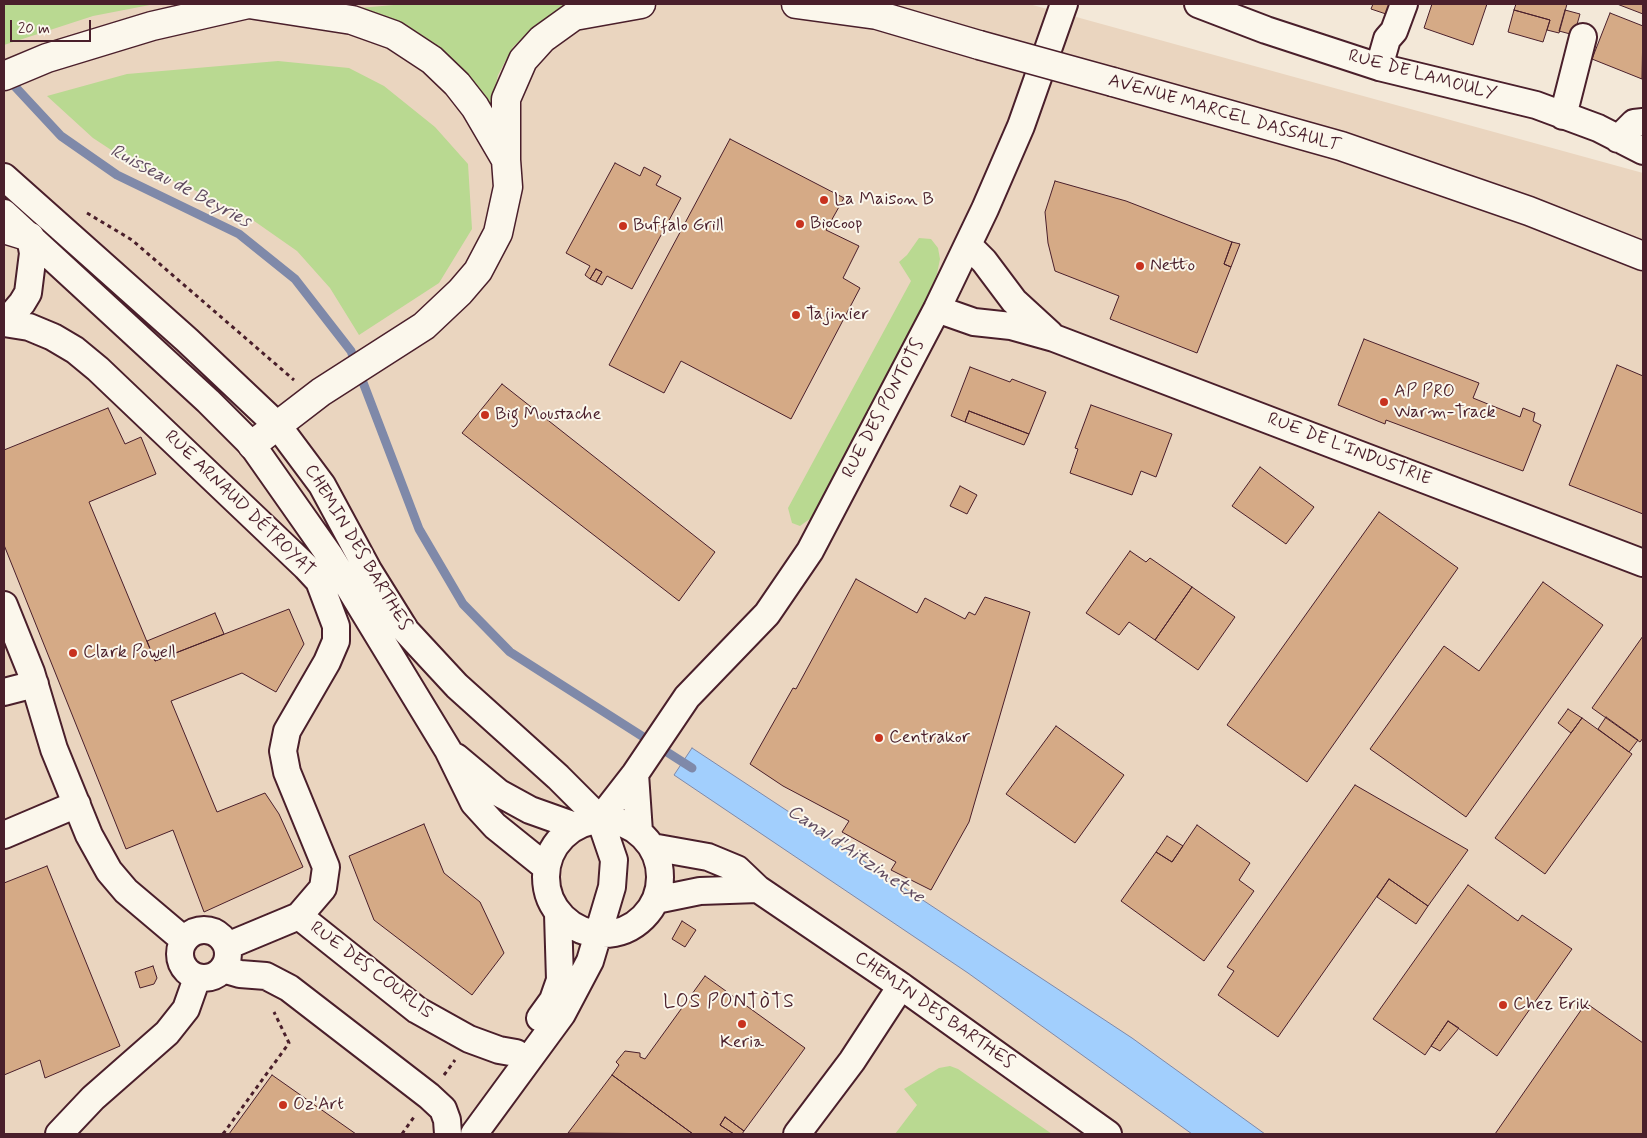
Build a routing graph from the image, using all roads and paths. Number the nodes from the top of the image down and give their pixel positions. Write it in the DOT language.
graph roads {
  1 [pos="248,4"];
  2 [pos="641,4"];
  3 [pos="796,4"];
  4 [pos="851,4"];
  5 [pos="1064,4"];
  6 [pos="1198,4"];
  7 [pos="1404,4"];
  8 [pos="1232,10"];
  9 [pos="877,15"];
  10 [pos="1582,37"];
  11 [pos="1379,67"];
  12 [pos="4,76"];
  13 [pos="1563,116"];
  14 [pos="1643,122"];
  15 [pos="1618,139"];
  16 [pos="1643,151"];
  17 [pos="506,160"];
  18 [pos="4,177"];
  19 [pos="84,211"];
  20 [pos="4,213"];
  21 [pos="4,229"];
  22 [pos="30,237"];
  23 [pos="968,245"];
  24 [pos="1643,256"];
  25 [pos="937,309"];
  26 [pos="4,323"];
  27 [pos="1054,338"];
  28 [pos="317,396"];
  29 [pos="278,426"];
  30 [pos="252,446"];
  31 [pos="1643,563"];
  32 [pos="4,605"];
  33 [pos="35,684"];
  34 [pos="4,692"];
  35 [pos="448,750"];
  36 [pos="635,774"];
  37 [pos="77,804"];
  38 [pos="600,819"];
  39 [pos="575,826"];
  40 [pos="4,835"];
  41 [pos="646,839"];
  42 [pos="546,867"];
  43 [pos="612,887"];
  44 [pos="758,889"];
  45 [pos="656,900"];
  46 [pos="558,914"];
  47 [pos="299,916"];
  48 [pos="601,932"];
  49 [pos="184,940"];
  50 [pos="225,958"];
  51 [pos="197,978"];
  52 [pos="560,980"];
  53 [pos="901,986"];
  54 [pos="537,1022"];
  55 [pos="470,1039"];
  56 [pos="289,1043"];
  57 [pos="516,1053"];
  58 [pos="429,1096"];
  59 [pos="496,1104"];
  60 [pos="59,1134"];
  61 [pos="223,1134"];
  62 [pos="448,1134"];
  63 [pos="456,1134"];
  64 [pos="474,1134"];
  65 [pos="492,1134"];
  66 [pos="797,1134"];
  67 [pos="1108,1134"];
  1 -- 12 [label="main road"];
  1 -- 17 [label="main road"];
  2 -- 17 [label="main road"];
  3 -- 9 [label="main road, AVENUE MARCEL DASSAULT"];
  4 -- 9 [label="main road"];
  5 -- 23 [label="street, RUE DES PONTOTS"];
  6 -- 8 [label="street, RUE DE LAMOULY"];
  7 -- 11 [label="street"];
  8 -- 11 [label="street, RUE DE LAMOULY"];
  9 -- 24 [label="main road, AVENUE MARCEL DASSAULT, bridge"];
  10 -- 13 [label="street"];
  11 -- 13 [label="street, RUE DE LAMOULY"];
  13 -- 15 [label="street, RUE DE LAMOULY"];
  14 -- 15 [label="street"];
  15 -- 16 [label="street, RUE DE LAMOULY"];
  17 -- 28 [label="main road"];
  18 -- 29 [label="street, CHEMIN DES BARTHES"];
  19 -- 28 [label="path"];
  20 -- 22 [label="street, CHEMIN DES BARTHES"];
  21 -- 22 [label="main road"];
  22 -- 26 [label="street, RUE ARNAUD DÉTROYAT"];
  22 -- 30 [label="street, CHEMIN DES BARTHES"];
  23 -- 25 [label="street, RUE DES PONTOTS"];
  23 -- 27 [label="street, RUE DE L'INDUSTRIE"];
  25 -- 27 [label="street, RUE DE L'INDUSTRIE"];
  25 -- 36 [label="street, RUE DES PONTOTS"];
  26 -- 47 [label="street, RUE ARNAUD DÉTROYAT"];
  27 -- 31 [label="street, RUE DE L'INDUSTRIE"];
  28 -- 29 [label="main road"];
  29 -- 30 [label="main road"];
  29 -- 38 [label="street, CHEMIN DES BARTHES"];
  30 -- 35 [label="street, CHEMIN DES BARTHES"];
  32 -- 33 [label="street"];
  33 -- 34 [label="street"];
  33 -- 37 [label="street"];
  35 -- 39 [label="street, CHEMIN DES BARTHES"];
  35 -- 42 [label="street, CHEMIN DES BARTHES"];
  36 -- 38 [label="street, RUE DES PONTOTS"];
  36 -- 41 [label="street"];
  37 -- 40 [label="street"];
  37 -- 49 [label="street"];
  38 -- 39 [label="street"];
  38 -- 41 [label="street, CHEMIN DES BARTHES"];
  38 -- 43 [label="street"];
  39 -- 42 [label="street"];
  41 -- 43 [label="street"];
  41 -- 44 [label="street, CHEMIN DES BARTHES"];
  41 -- 45 [label="street"];
  42 -- 46 [label="street"];
  43 -- 48 [label="street"];
  44 -- 45 [label="street"];
  44 -- 53 [label="street, CHEMIN DES BARTHES"];
  45 -- 48 [label="street"];
  46 -- 48 [label="street"];
  46 -- 52 [label="street"];
  47 -- 50 [label="street, RUE DES COURLIS"];
  47 -- 55 [label="street, RUE DES COURLIS"];
  48 -- 52 [label="street"];
  48 -- 59 [label="street"];
  48 -- 65 [label="street"];
  49 -- 50 [label="street"];
  49 -- 51 [label="street"];
  50 -- 51 [label="street"];
  50 -- 58 [label="street"];
  51 -- 60 [label="street"];
  52 -- 54 [label="street"];
  53 -- 66 [label="street"];
  53 -- 67 [label="street, CHEMIN DES BARTHES"];
  54 -- 57 [label="street"];
  54 -- 59 [label="street"];
  55 -- 57 [label="street, RUE DES COURLIS"];
  55 -- 58 [label="path"];
  56 -- 61 [label="path"];
  57 -- 63 [label="street"];
  58 -- 62 [label="street"];
  59 -- 64 [label="street"];
}
